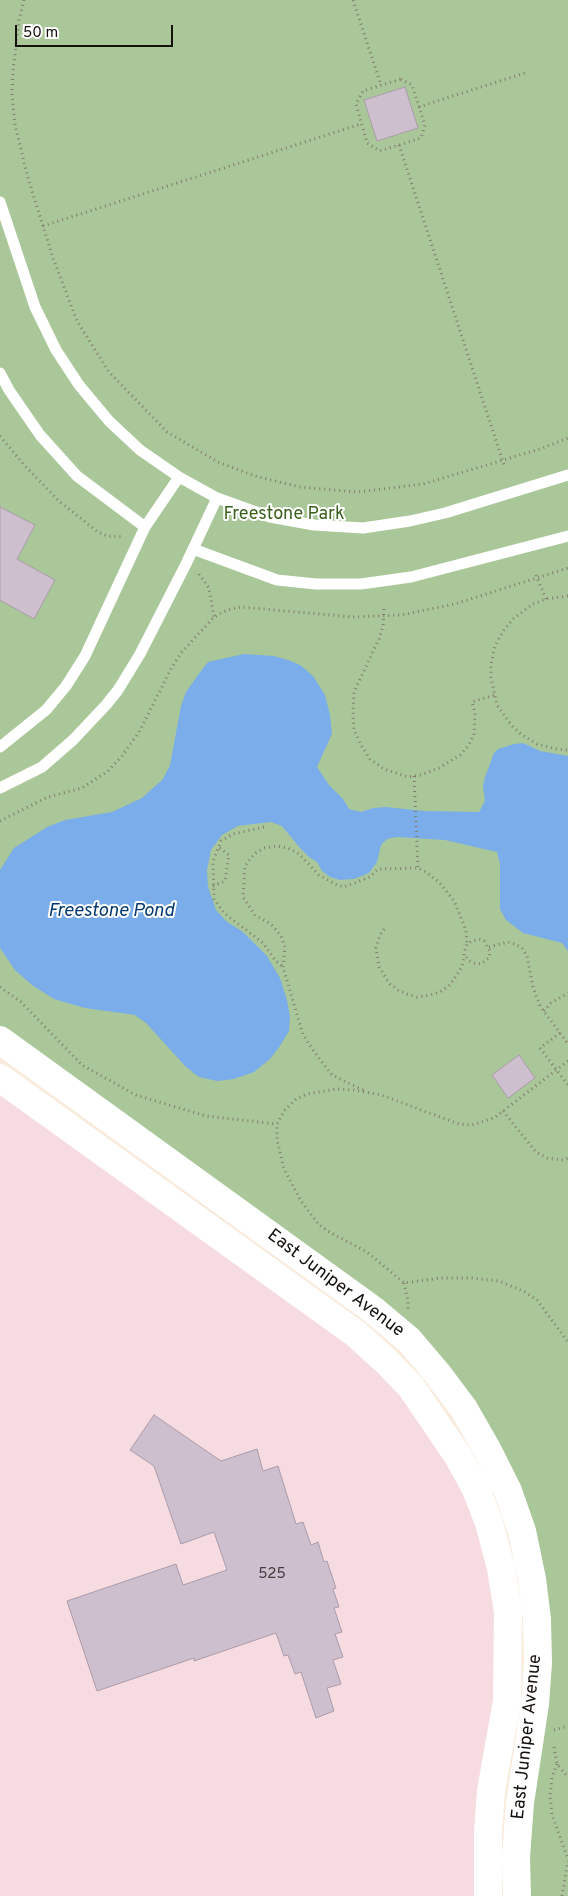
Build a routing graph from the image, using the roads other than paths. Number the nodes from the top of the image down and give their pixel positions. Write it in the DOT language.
graph roads {
  1 [pos="0,202"];
  2 [pos="0,373"];
  3 [pos="568,475"];
  4 [pos="179,477"];
  5 [pos="217,498"];
  6 [pos="145,527"];
  7 [pos="568,536"];
  8 [pos="193,549"];
  9 [pos="0,747"];
  10 [pos="0,788"];
  11 [pos="0,1040"];
  12 [pos="0,1078"];
  13 [pos="488,1896"];
  14 [pos="517,1896"];
  1 -- 4 [label="lane"];
  2 -- 6 [label="lane"];
  3 -- 5 [label="lane"];
  4 -- 5 [label="lane"];
  4 -- 6 [label="lane"];
  5 -- 8 [label="lane"];
  6 -- 9 [label="lane"];
  7 -- 8 [label="lane"];
  8 -- 10 [label="lane"];
  11 -- 14 [label="street, East Juniper Avenue"];
  12 -- 13 [label="street, East Juniper Avenue"];
}
